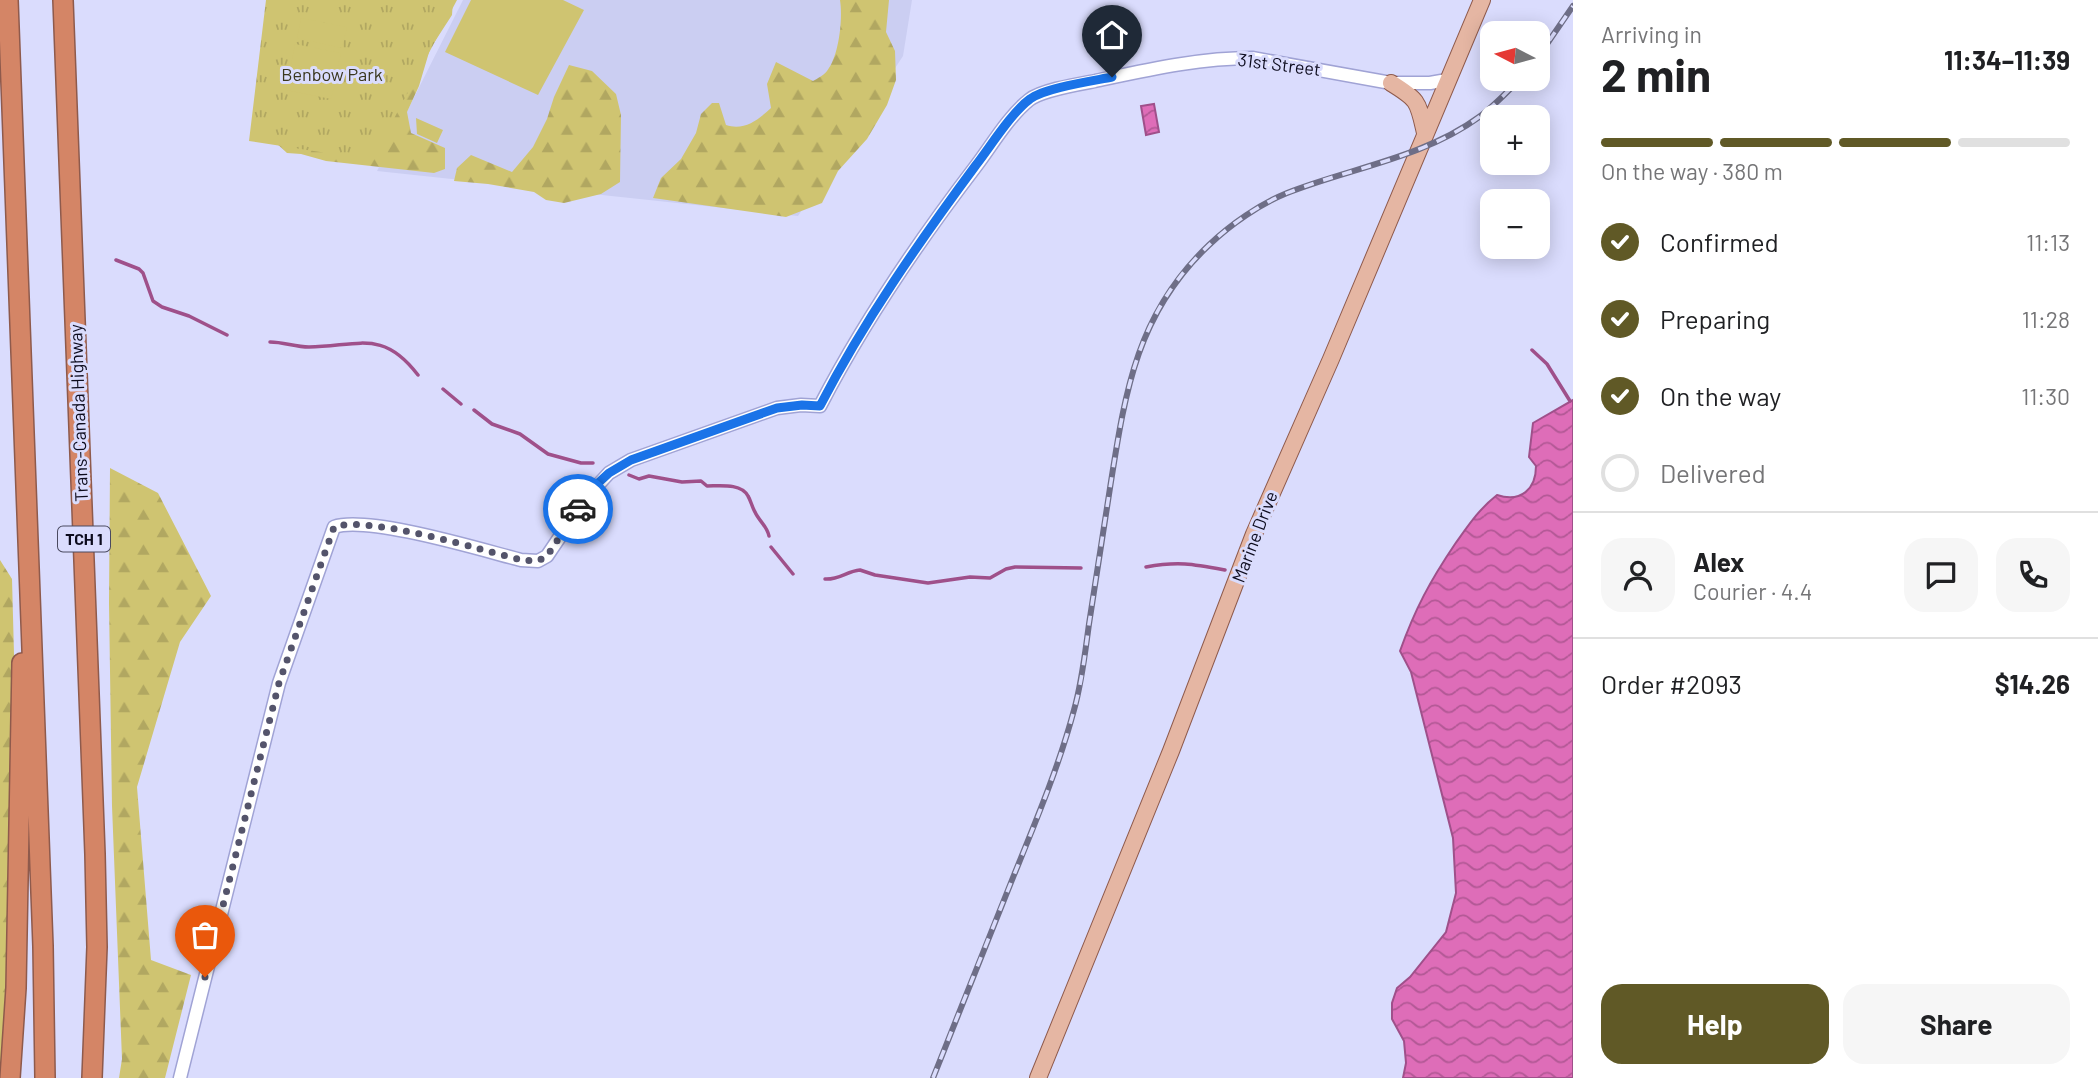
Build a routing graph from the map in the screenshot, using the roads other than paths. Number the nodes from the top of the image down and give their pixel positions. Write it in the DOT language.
graph roads {
  1 [pos="8,0"];
  2 [pos="63,0"];
  3 [pos="1482,0"];
  4 [pos="1447,80"];
  5 [pos="1391,83"];
  6 [pos="1425,133"];
  7 [pos="29,554"];
  8 [pos="10,1078"];
  9 [pos="45,1078"];
  10 [pos="92,1078"];
  11 [pos="180,1078"];
  12 [pos="1038,1078"];
  1 -- 7 [label="highway"];
  2 -- 10 [label="highway, Trans-Canada Highway / TCH 1"];
  3 -- 4 [label="main road, Marine Drive"];
  4 -- 5 [label="street, 31st Street"];
  4 -- 6 [label="main road, Marine Drive"];
  5 -- 6 [label="main road"];
  5 -- 11 [label="street, 31st Street"];
  6 -- 12 [label="main road, Marine Drive"];
  7 -- 8 [label="highway"];
  7 -- 9 [label="highway"];
}
